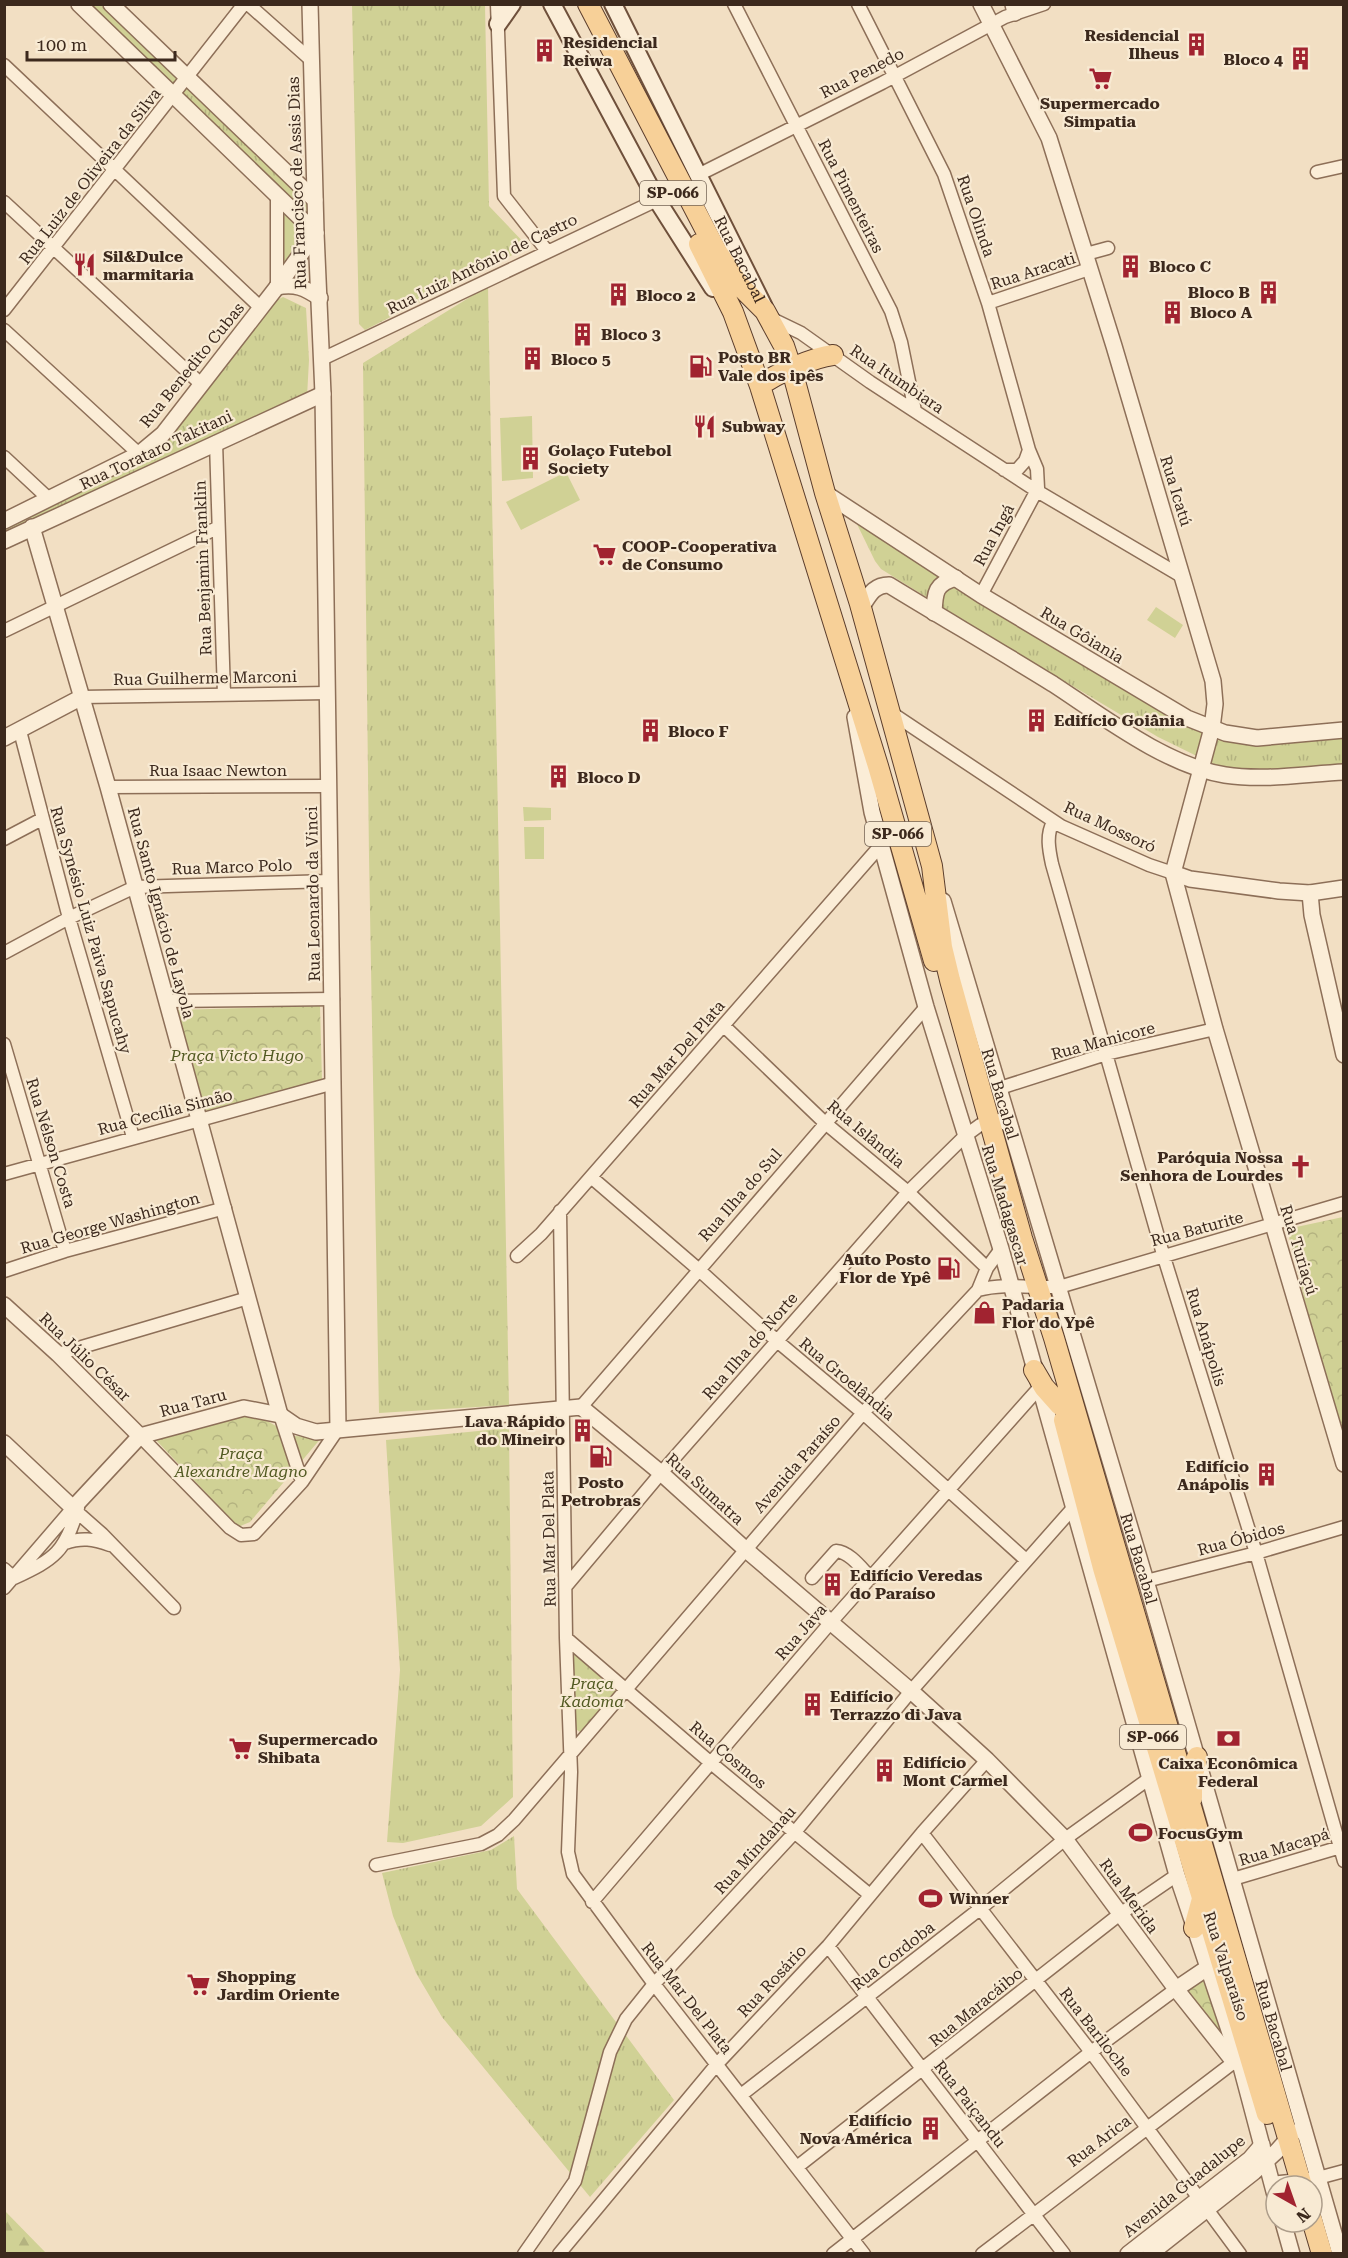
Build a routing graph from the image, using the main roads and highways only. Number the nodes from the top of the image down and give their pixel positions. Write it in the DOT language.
graph roads {
  1 [pos="512,4"];
  2 [pos="552,4"];
  3 [pos="576,4"];
  4 [pos="588,4"];
  5 [pos="614,4"];
  6 [pos="498,24"];
  7 [pos="733,312"];
  8 [pos="767,315"];
  9 [pos="833,355"];
  10 [pos="792,370"];
  11 [pos="760,386"];
  12 [pos="904,759"];
  13 [pos="878,766"];
  14 [pos="979,1128"];
  15 [pos="1027,1284"];
  16 [pos="1036,1379"];
  17 [pos="1060,1405"];
  18 [pos="1141,1744"];
  19 [pos="1197,1757"];
  20 [pos="1158,1777"];
  21 [pos="1195,1825"];
  22 [pos="1202,1899"];
  23 [pos="1194,1928"];
  24 [pos="1221,1961"];
  25 [pos="1289,2174"];
  26 [pos="1302,2234"];
  27 [pos="1316,2234"];
  28 [pos="1308,2253"];
  29 [pos="1322,2253"];
  1 -- 6 [label="main road"];
  2 -- 7 [label="main road"];
  3 -- 7 [label="main road, SP-066"];
  4 -- 8 [label="main road, SP-066"];
  5 -- 8 [label="main road, Rua Bacabal"];
  7 -- 11 [label="main road, SP-066"];
  8 -- 10 [label="main road, SP-066"];
  9 -- 10 [label="main road"];
  10 -- 11 [label="main road"];
  10 -- 12 [label="main road, SP-066"];
  11 -- 13 [label="main road, SP-066"];
  12 -- 13 [label="main road"];
  12 -- 14 [label="main road, SP-066"];
  13 -- 14 [label="main road, SP-066"];
  14 -- 15 [label="main road, SP-066"];
  15 -- 17 [label="main road, SP-066"];
  15 -- 21 [label="main road, SP-066"];
  16 -- 17 [label="main road"];
  17 -- 20 [label="main road, SP-066"];
  18 -- 20 [label="main road"];
  19 -- 21 [label="main road"];
  20 -- 22 [label="main road, SP-066"];
  21 -- 24 [label="main road, SP-066"];
  22 -- 23 [label="main road"];
  22 -- 24 [label="main road, SP-066"];
  24 -- 25 [label="main road, SP-066"];
  26 -- 28 [label="main road"];
  27 -- 29 [label="main road"];
}
